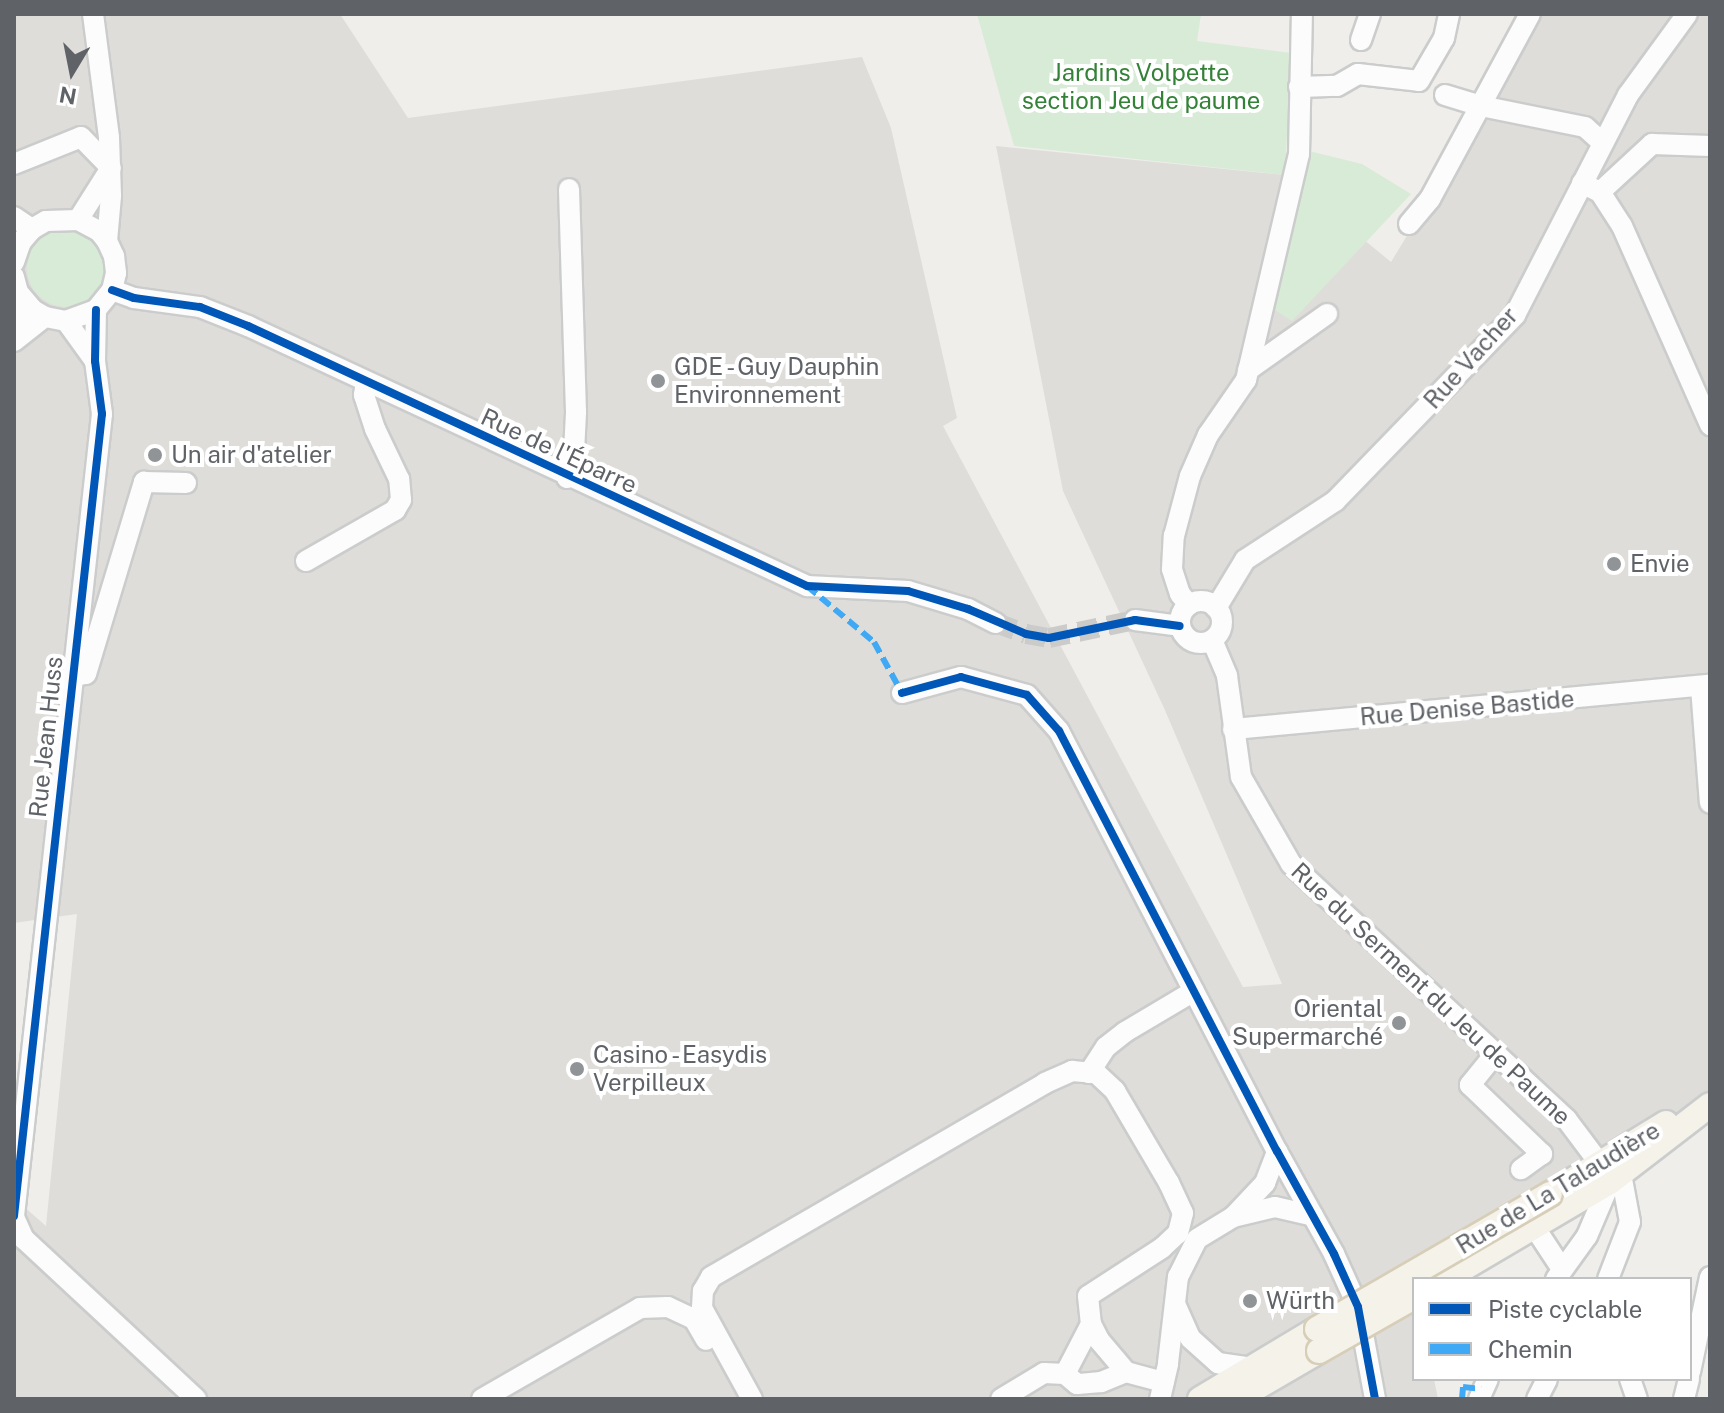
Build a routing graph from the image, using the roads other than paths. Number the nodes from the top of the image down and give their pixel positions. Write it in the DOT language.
graph roads {
  1 [pos="93,14"];
  2 [pos="1302,14"];
  3 [pos="1370,14"];
  4 [pos="1449,14"];
  5 [pos="1530,14"];
  6 [pos="1687,14"];
  7 [pos="1361,40"];
  8 [pos="1299,87"];
  9 [pos="1445,95"];
  10 [pos="1481,106"];
  11 [pos="1603,143"];
  12 [pos="1710,146"];
  13 [pos="14,164"];
  14 [pos="111,168"];
  15 [pos="1591,188"];
  16 [pos="569,189"];
  17 [pos="14,217"];
  18 [pos="78,220"];
  19 [pos="1409,224"];
  20 [pos="32,229"];
  21 [pos="107,241"];
  22 [pos="14,258"];
  23 [pos="14,280"];
  24 [pos="112,290"];
  25 [pos="24,301"];
  26 [pos="96,310"];
  27 [pos="1327,314"];
  28 [pos="45,317"];
  29 [pos="66,321"];
  30 [pos="14,324"];
  31 [pos="14,341"];
  32 [pos="95,361"];
  33 [pos="1248,370"];
  34 [pos="366,382"];
  35 [pos="1710,425"];
  36 [pos="567,478"];
  37 [pos="186,483"];
  38 [pos="306,561"];
  39 [pos="1189,605"];
  40 [pos="1216,608"];
  41 [pos="1135,620"];
  42 [pos="996,623"];
  43 [pos="1180,626"];
  44 [pos="1212,640"];
  45 [pos="73,676"];
  46 [pos="1705,686"];
  47 [pos="902,693"];
  48 [pos="1233,729"];
  49 [pos="1710,803"];
  50 [pos="1194,991"];
  51 [pos="1495,1054"];
  52 [pos="1089,1073"];
  53 [pos="1710,1102"];
  54 [pos="1277,1151"];
  55 [pos="1521,1169"];
  56 [pos="1610,1173"];
  57 [pos="1313,1216"];
  58 [pos="14,1217"];
  59 [pos="1233,1217"];
  60 [pos="1535,1228"];
  61 [pos="1559,1274"];
  62 [pos="1418,1277"];
  63 [pos="1449,1277"];
  64 [pos="1609,1277"];
  65 [pos="1710,1277"];
  66 [pos="1412,1281"];
  67 [pos="1412,1298"];
  68 [pos="1174,1302"];
  69 [pos="1091,1324"];
  70 [pos="1318,1340"];
  71 [pos="1692,1362"];
  72 [pos="1126,1372"];
  73 [pos="1065,1374"];
  74 [pos="1546,1381"];
  75 [pos="1254,1384"];
  76 [pos="1162,1390"];
  77 [pos="196,1399"];
  78 [pos="482,1399"];
  79 [pos="739,1399"];
  80 [pos="752,1399"];
  81 [pos="1001,1399"];
  82 [pos="1200,1399"];
  83 [pos="1237,1399"];
  84 [pos="1375,1399"];
  85 [pos="1537,1399"];
  1 -- 14 [label="street"];
  2 -- 8 [label="street"];
  3 -- 7 [label="street"];
  4 -- 8 [label="street"];
  5 -- 10 [label="street"];
  6 -- 11 [label="street, Rue Vacher"];
  8 -- 33 [label="street"];
  9 -- 10 [label="street"];
  10 -- 11 [label="street"];
  10 -- 19 [label="street"];
  11 -- 15 [label="street, Rue Vacher"];
  12 -- 15 [label="street"];
  13 -- 14 [label="street"];
  14 -- 18 [label="street"];
  14 -- 21 [label="street"];
  15 -- 35 [label="street"];
  15 -- 40 [label="street, Rue Vacher"];
  16 -- 36 [label="street"];
  17 -- 20 [label="street"];
  18 -- 20 [label="street"];
  18 -- 21 [label="street"];
  20 -- 22 [label="street"];
  21 -- 24 [label="street"];
  23 -- 25 [label="street"];
  24 -- 26 [label="street"];
  24 -- 34 [label="street, Rue de l'Éparre"];
  25 -- 28 [label="street"];
  25 -- 30 [label="street"];
  26 -- 29 [label="street"];
  26 -- 32 [label="street, Rue Jean Huss"];
  27 -- 33 [label="street"];
  28 -- 29 [label="street"];
  28 -- 31 [label="street"];
  29 -- 32 [label="street, Rue Jean Huss"];
  32 -- 45 [label="street, Rue Jean Huss"];
  33 -- 39 [label="street"];
  34 -- 36 [label="street, Rue de l'Éparre"];
  34 -- 38 [label="street"];
  36 -- 42 [label="street, Rue de l'Éparre"];
  37 -- 45 [label="street"];
  39 -- 40 [label="street"];
  39 -- 43 [label="street"];
  40 -- 44 [label="street"];
  41 -- 43 [label="street"];
  43 -- 44 [label="street"];
  44 -- 48 [label="street, Rue du Serment du Jeu de Paume"];
  45 -- 58 [label="street, Rue Jean Huss"];
  46 -- 48 [label="street, Rue Denise Bastide"];
  46 -- 49 [label="street, Rue Denise Bastide"];
  47 -- 50 [label="street"];
  48 -- 51 [label="street, Rue du Serment du Jeu de Paume"];
  50 -- 52 [label="street"];
  50 -- 54 [label="street"];
  51 -- 55 [label="street"];
  51 -- 56 [label="street, Rue du Serment du Jeu de Paume"];
  52 -- 69 [label="street"];
  52 -- 80 [label="street"];
  53 -- 56 [label="main road, Rue de La Talaudière"];
  54 -- 57 [label="street"];
  54 -- 59 [label="street"];
  56 -- 60 [label="main road, Rue de La Talaudière"];
  56 -- 61 [label="street"];
  56 -- 62 [label="main road, Rue de La Talaudière, bridge"];
  56 -- 64 [label="street"];
  57 -- 59 [label="street"];
  57 -- 84 [label="street"];
  58 -- 77 [label="street, Rue Jean Huss"];
  59 -- 68 [label="street"];
  60 -- 61 [label="street"];
  60 -- 63 [label="main road, Rue de La Talaudière"];
  65 -- 71 [label="street"];
  66 -- 70 [label="main road, Rue de La Talaudière, bridge"];
  67 -- 70 [label="main road, Rue de La Talaudière, bridge"];
  68 -- 75 [label="street"];
  68 -- 76 [label="street"];
  69 -- 72 [label="street"];
  69 -- 73 [label="street"];
  70 -- 75 [label="main road, Rue de La Talaudière"];
  72 -- 73 [label="street"];
  72 -- 76 [label="street"];
  73 -- 81 [label="street"];
  74 -- 85 [label="street"];
  75 -- 82 [label="main road, Rue de La Talaudière"];
  75 -- 83 [label="main road, Rue de La Talaudière"];
  78 -- 79 [label="street"];
}
